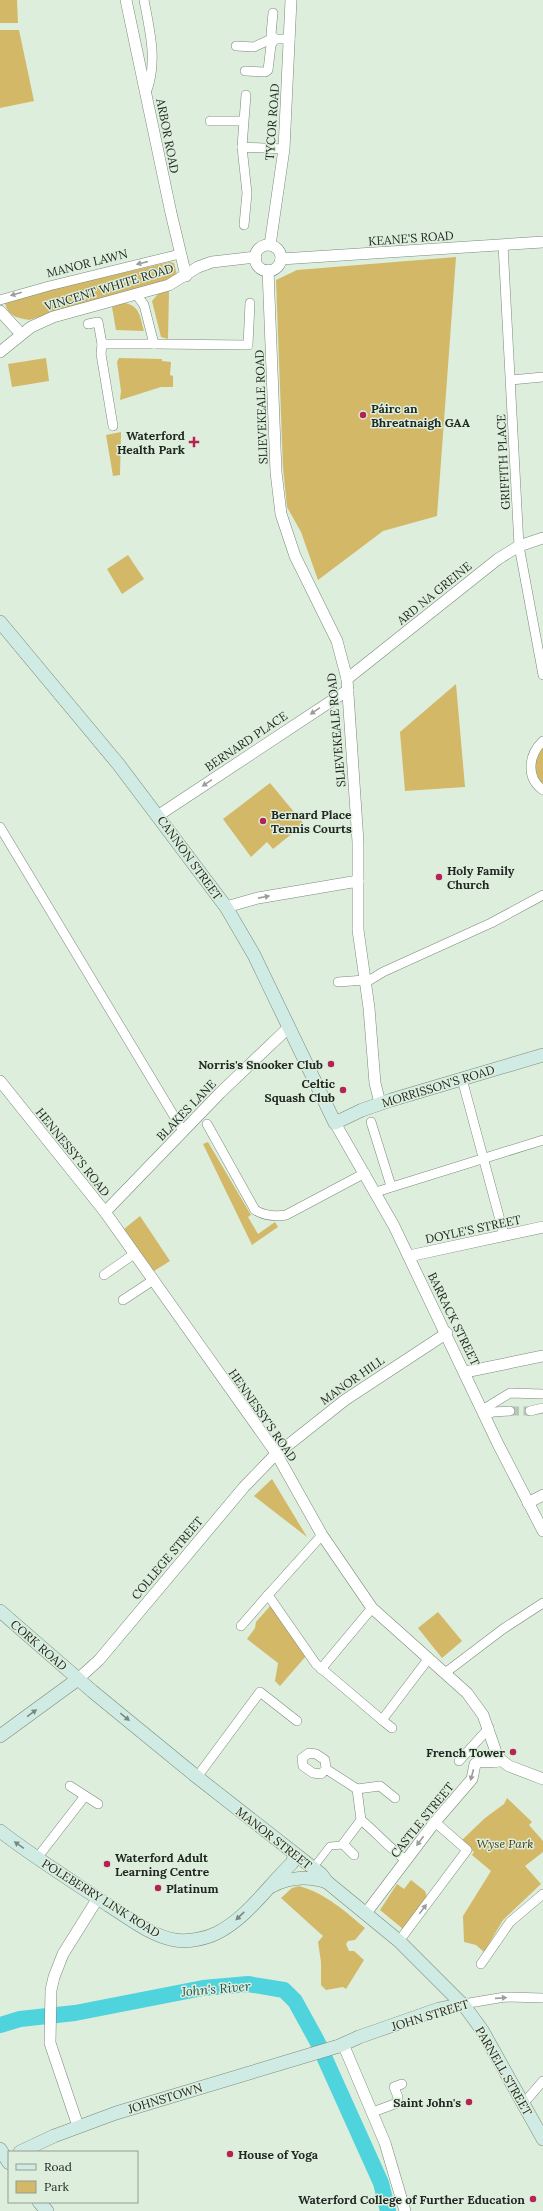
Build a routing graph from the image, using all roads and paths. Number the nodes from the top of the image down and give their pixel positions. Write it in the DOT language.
graph roads {
  1 [pos="126,0"];
  2 [pos="144,0"];
  3 [pos="291,0"];
  4 [pos="272,13"];
  5 [pos="275,38"];
  6 [pos="290,39"];
  7 [pos="236,46"];
  8 [pos="245,71"];
  9 [pos="146,93"];
  10 [pos="246,95"];
  11 [pos="210,121"];
  12 [pos="243,121"];
  13 [pos="242,148"];
  14 [pos="284,148"];
  15 [pos="244,225"];
  16 [pos="543,242"];
  17 [pos="270,245"];
  18 [pos="503,245"];
  19 [pos="180,254"];
  20 [pos="256,256"];
  21 [pos="281,259"];
  22 [pos="268,270"];
  23 [pos="186,276"];
  24 [pos="142,292"];
  25 [pos="0,300"];
  26 [pos="250,303"];
  27 [pos="0,311"];
  28 [pos="88,324"];
  29 [pos="21,334"];
  30 [pos="102,344"];
  31 [pos="154,344"];
  32 [pos="0,352"];
  33 [pos="543,377"];
  34 [pos="511,380"];
  35 [pos="113,426"];
  36 [pos="543,538"];
  37 [pos="519,546"];
  38 [pos="0,622"];
  39 [pos="541,653"];
  40 [pos="543,676"];
  41 [pos="347,685"];
  42 [pos="543,740"];
  43 [pos="543,790"];
  44 [pos="159,815"];
  45 [pos="0,827"];
  46 [pos="358,881"];
  47 [pos="543,895"];
  48 [pos="226,907"];
  49 [pos="338,982"];
  50 [pos="365,982"];
  51 [pos="288,1028"];
  52 [pos="543,1055"];
  53 [pos="462,1079"];
  54 [pos="0,1081"];
  55 [pos="380,1104"];
  56 [pos="371,1122"];
  57 [pos="335,1123"];
  58 [pos="207,1124"];
  59 [pos="183,1131"];
  60 [pos="543,1140"];
  61 [pos="483,1158"];
  62 [pos="365,1173"];
  63 [pos="391,1186"];
  64 [pos="376,1192"];
  65 [pos="105,1212"];
  66 [pos="543,1227"];
  67 [pos="504,1235"];
  68 [pos="134,1254"];
  69 [pos="409,1256"];
  70 [pos="104,1275"];
  71 [pos="152,1281"];
  72 [pos="123,1300"];
  73 [pos="446,1333"];
  74 [pos="543,1356"];
  75 [pos="465,1372"];
  76 [pos="543,1394"];
  77 [pos="543,1408"];
  78 [pos="510,1411"];
  79 [pos="530,1411"];
  80 [pos="483,1412"];
  81 [pos="276,1454"];
  82 [pos="543,1495"];
  83 [pos="528,1503"];
  84 [pos="543,1531"];
  85 [pos="322,1535"];
  86 [pos="268,1595"];
  87 [pos="543,1603"];
  88 [pos="372,1608"];
  89 [pos="0,1611"];
  90 [pos="241,1626"];
  91 [pos="428,1658"];
  92 [pos="321,1669"];
  93 [pos="445,1673"];
  94 [pos="78,1679"];
  95 [pos="382,1720"];
  96 [pos="297,1721"];
  97 [pos="392,1728"];
  98 [pos="489,1728"];
  99 [pos="0,1736"];
  100 [pos="501,1760"];
  101 [pos="458,1762"];
  102 [pos="326,1769"];
  103 [pos="197,1777"];
  104 [pos="543,1780"];
  105 [pos="70,1786"];
  106 [pos="357,1789"];
  107 [pos="85,1796"];
  108 [pos="395,1798"];
  109 [pos="98,1804"];
  110 [pos="361,1820"];
  111 [pos="435,1822"];
  112 [pos="0,1832"];
  113 [pos="343,1845"];
  114 [pos="295,1855"];
  115 [pos="354,1855"];
  116 [pos="37,1858"];
  117 [pos="406,1860"];
  118 [pos="313,1868"];
  119 [pos="327,1882"];
  120 [pos="267,1888"];
  121 [pos="543,1894"];
  122 [pos="98,1898"];
  123 [pos="366,1913"];
  124 [pos="399,1941"];
  125 [pos="481,1964"];
  126 [pos="543,1998"];
  127 [pos="463,2004"];
  128 [pos="340,2045"];
  129 [pos="313,2054"];
  130 [pos="543,2081"];
  131 [pos="402,2084"];
  132 [pos="523,2104"];
  133 [pos="373,2112"];
  134 [pos="78,2126"];
  135 [pos="543,2139"];
  136 [pos="22,2151"];
  137 [pos="41,2203"];
  138 [pos="47,2211"];
  139 [pos="406,2211"];
  1 -- 9 [label="street, ARBOR ROAD"];
  2 -- 9 [label="street"];
  3 -- 6 [label="street, TYCOR ROAD"];
  4 -- 5 [label="street"];
  5 -- 6 [label="street"];
  5 -- 7 [label="street"];
  5 -- 8 [label="street"];
  6 -- 14 [label="street, TYCOR ROAD"];
  9 -- 19 [label="street, ARBOR ROAD"];
  10 -- 12 [label="street"];
  11 -- 12 [label="street"];
  12 -- 13 [label="street"];
  13 -- 14 [label="street"];
  13 -- 15 [label="street"];
  14 -- 17 [label="street, TYCOR ROAD"];
  16 -- 18 [label="street, KEANE'S ROAD"];
  17 -- 20 [label="street"];
  17 -- 21 [label="street"];
  18 -- 21 [label="street, KEANE'S ROAD"];
  18 -- 34 [label="street, GRIFFITH PLACE"];
  19 -- 23 [label="street, ARBOR ROAD"];
  19 -- 25 [label="street, MANOR LAWN, one-way"];
  20 -- 22 [label="street"];
  20 -- 23 [label="street, VINCENT WHITE ROAD"];
  21 -- 22 [label="street"];
  22 -- 41 [label="street, SLIEVEKEALE ROAD"];
  23 -- 24 [label="street, VINCENT WHITE ROAD"];
  24 -- 29 [label="street, VINCENT WHITE ROAD"];
  24 -- 31 [label="street"];
  26 -- 31 [label="street"];
  27 -- 29 [label="street"];
  28 -- 30 [label="street"];
  29 -- 32 [label="street, VINCENT WHITE ROAD"];
  30 -- 31 [label="street"];
  30 -- 35 [label="street"];
  33 -- 34 [label="street"];
  34 -- 37 [label="street, GRIFFITH PLACE"];
  36 -- 37 [label="street, ARD NA GREINE"];
  37 -- 39 [label="street, GRIFFITH PLACE"];
  37 -- 41 [label="street, ARD NA GREINE"];
  38 -- 44 [label="main road, CANNON STREET"];
  39 -- 40 [label="street, GRIFFITH PLACE"];
  41 -- 44 [label="street, BERNARD PLACE, one-way"];
  41 -- 46 [label="street, SLIEVEKEALE ROAD"];
  42 -- 43 [label="street"];
  44 -- 48 [label="main road, CANNON STREET"];
  45 -- 59 [label="street"];
  48 -- 46 [label="street, one-way"];
  46 -- 50 [label="street, SLIEVEKEALE ROAD"];
  47 -- 50 [label="street"];
  48 -- 51 [label="main road, CANNON STREET"];
  49 -- 50 [label="street"];
  50 -- 55 [label="street, SLIEVEKEALE ROAD"];
  51 -- 57 [label="main road, CANNON STREET"];
  51 -- 59 [label="street, BLAKES LANE"];
  52 -- 53 [label="main road, MORRISSON'S ROAD"];
  53 -- 55 [label="main road, MORRISSON'S ROAD"];
  53 -- 61 [label="street"];
  54 -- 65 [label="street, HENNESSY'S ROAD"];
  55 -- 57 [label="main road, MORRISSON'S ROAD"];
  56 -- 63 [label="street"];
  57 -- 62 [label="street, BARRACK STREET"];
  58 -- 62 [label="street"];
  59 -- 65 [label="street, BLAKES LANE"];
  60 -- 61 [label="street"];
  61 -- 63 [label="street"];
  61 -- 67 [label="street"];
  62 -- 64 [label="street, BARRACK STREET"];
  63 -- 64 [label="street"];
  64 -- 69 [label="street, BARRACK STREET"];
  65 -- 68 [label="street, HENNESSY'S ROAD"];
  66 -- 67 [label="street, DOYLE'S STREET"];
  67 -- 69 [label="street, DOYLE'S STREET"];
  68 -- 70 [label="street"];
  68 -- 71 [label="street, HENNESSY'S ROAD"];
  69 -- 73 [label="street, BARRACK STREET"];
  71 -- 72 [label="street"];
  71 -- 81 [label="street, HENNESSY'S ROAD"];
  73 -- 75 [label="street, BARRACK STREET"];
  73 -- 81 [label="street, MANOR HILL"];
  74 -- 75 [label="street"];
  75 -- 80 [label="street, BARRACK STREET"];
  76 -- 80 [label="street"];
  77 -- 79 [label="street"];
  78 -- 80 [label="street"];
  80 -- 83 [label="street, BARRACK STREET"];
  81 -- 85 [label="street, HENNESSY'S ROAD"];
  81 -- 94 [label="street, COLLEGE STREET"];
  82 -- 83 [label="street"];
  83 -- 84 [label="street, BARRACK STREET"];
  85 -- 86 [label="street"];
  85 -- 88 [label="street, HENNESSY'S ROAD"];
  86 -- 90 [label="street"];
  86 -- 92 [label="street"];
  87 -- 93 [label="street"];
  88 -- 91 [label="street, HENNESSY'S ROAD"];
  88 -- 92 [label="street"];
  89 -- 94 [label="main road, CORK ROAD"];
  91 -- 93 [label="street, HENNESSY'S ROAD"];
  91 -- 95 [label="street"];
  92 -- 95 [label="street"];
  93 -- 98 [label="street, HENNESSY'S ROAD"];
  99 -- 94 [label="main road, one-way"];
  94 -- 103 [label="main road, MANOR STREET, one-way"];
  95 -- 97 [label="street"];
  96 -- 103 [label="street"];
  98 -- 100 [label="street, HENNESSY'S ROAD"];
  98 -- 101 [label="street"];
  100 -- 104 [label="street"];
  100 -- 111 [label="street, CASTLE STREET, one-way"];
  102 -- 106 [label="street"];
  103 -- 114 [label="main road, MANOR STREET"];
  105 -- 107 [label="street"];
  106 -- 108 [label="street"];
  106 -- 110 [label="street"];
  107 -- 109 [label="street"];
  107 -- 116 [label="street"];
  110 -- 113 [label="street"];
  110 -- 117 [label="street"];
  111 -- 117 [label="street, CASTLE STREET, one-way"];
  124 -- 111 [label="street, one-way"];
  116 -- 112 [label="main road, POLEBERRY LINK ROAD, one-way"];
  113 -- 115 [label="street"];
  113 -- 118 [label="street"];
  114 -- 118 [label="main road, MANOR STREET"];
  114 -- 120 [label="main road, POLEBERRY LINK ROAD"];
  116 -- 122 [label="main road, POLEBERRY LINK ROAD"];
  117 -- 123 [label="street, CASTLE STREET"];
  118 -- 119 [label="main road, MANOR STREET"];
  119 -- 120 [label="main road"];
  119 -- 123 [label="main road, MANOR STREET"];
  120 -- 122 [label="main road, POLEBERRY LINK ROAD, one-way"];
  121 -- 125 [label="street"];
  122 -- 134 [label="street"];
  123 -- 124 [label="main road, MANOR STREET"];
  124 -- 127 [label="main road, MANOR STREET"];
  127 -- 126 [label="street, JOHN STREET, one-way"];
  127 -- 128 [label="main road, JOHN STREET"];
  127 -- 132 [label="main road, PARNELL STREET"];
  128 -- 129 [label="main road, JOHN STREET"];
  128 -- 133 [label="street"];
  129 -- 134 [label="main road, JOHNSTOWN"];
  130 -- 132 [label="street"];
  131 -- 133 [label="street"];
  132 -- 135 [label="main road, PARNELL STREET"];
  133 -- 139 [label="street"];
  134 -- 136 [label="main road, JOHNSTOWN"];
  137 -- 138 [label="main road"];
}
